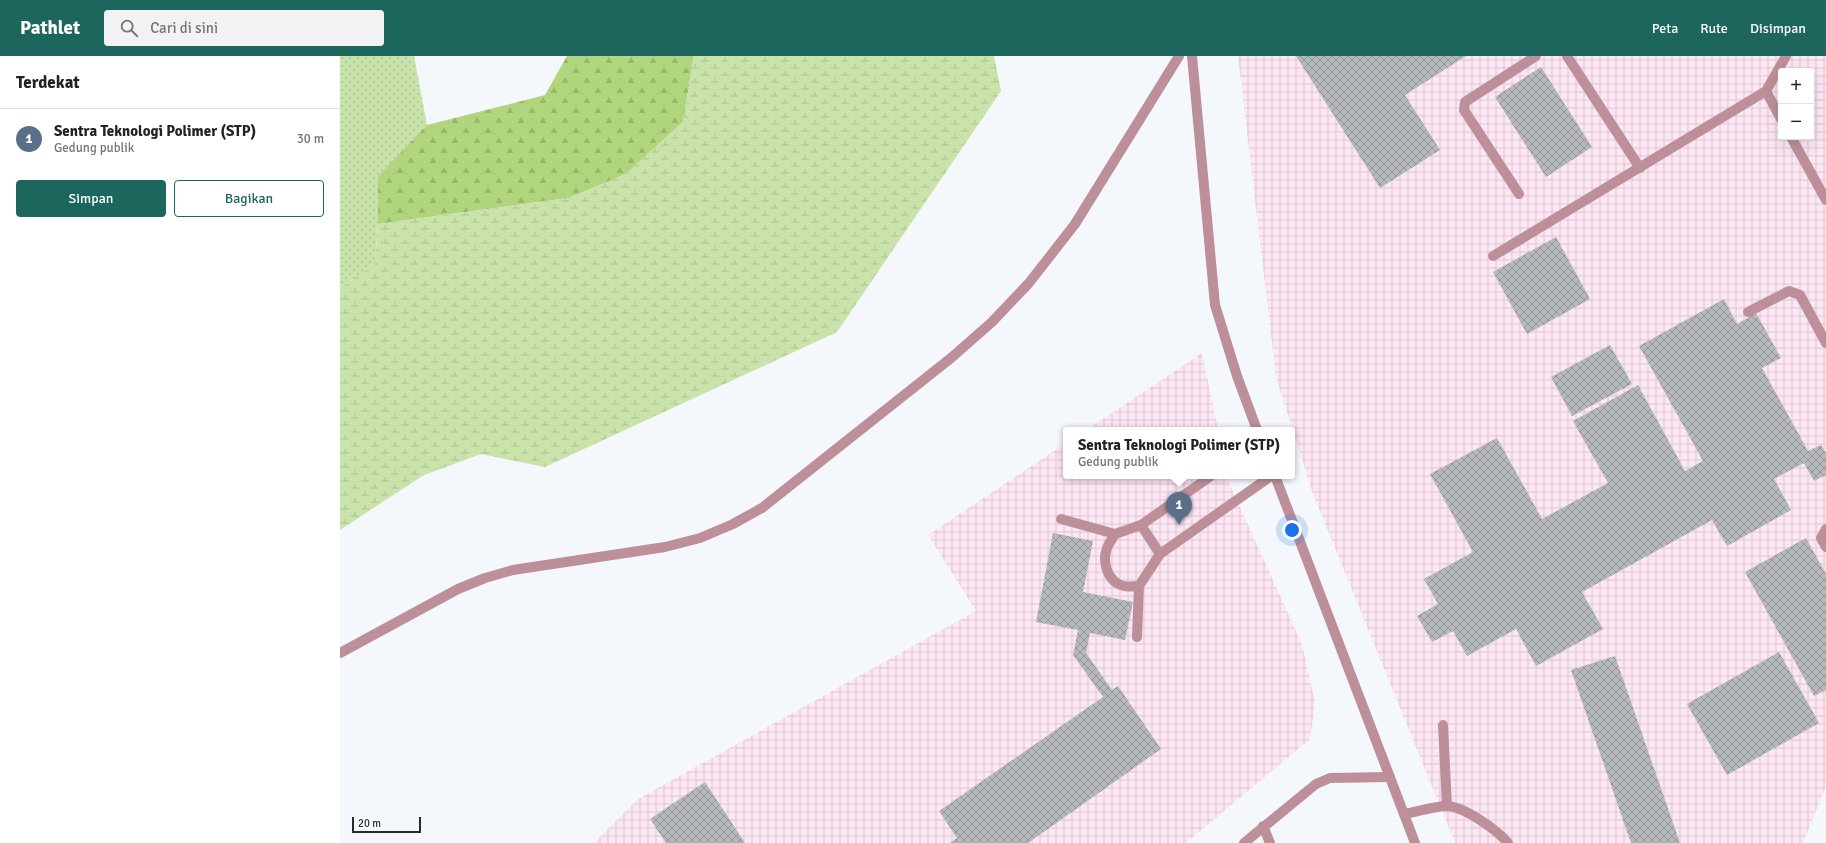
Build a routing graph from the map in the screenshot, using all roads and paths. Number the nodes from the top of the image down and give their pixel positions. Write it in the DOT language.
graph roads {
  1 [pos="1179,56"];
  2 [pos="1192,56"];
  3 [pos="1536,56"];
  4 [pos="1567,56"];
  5 [pos="1786,56"];
  6 [pos="1766,91"];
  7 [pos="1778,113"];
  8 [pos="1793,140"];
  9 [pos="1640,168"];
  10 [pos="1519,194"];
  11 [pos="1826,200"];
  12 [pos="1493,256"];
  13 [pos="1748,312"];
  14 [pos="1826,343"];
  15 [pos="1256,427"];
  16 [pos="1207,479"];
  17 [pos="1267,479"];
  18 [pos="1276,479"];
  19 [pos="1061,519"];
  20 [pos="1141,525"];
  21 [pos="1826,529"];
  22 [pos="1115,534"];
  23 [pos="1826,547"];
  24 [pos="1160,554"];
  25 [pos="1139,586"];
  26 [pos="1137,637"];
  27 [pos="340,653"];
  28 [pos="1443,725"];
  29 [pos="1390,777"];
  30 [pos="1447,806"];
  31 [pos="1404,814"];
  32 [pos="1264,826"];
  33 [pos="1244,843"];
  34 [pos="1270,843"];
  35 [pos="1415,843"];
  36 [pos="1508,843"];
  1 -- 27 [label="lane"];
  2 -- 15 [label="lane"];
  3 -- 10 [label="lane"];
  4 -- 9 [label="lane"];
  5 -- 6 [label="lane"];
  6 -- 7 [label="lane"];
  6 -- 9 [label="lane"];
  8 -- 11 [label="lane"];
  9 -- 12 [label="lane"];
  13 -- 14 [label="lane"];
  16 -- 20 [label="lane"];
  17 -- 24 [label="lane"];
  18 -- 29 [label="lane"];
  19 -- 22 [label="lane"];
  20 -- 22 [label="lane"];
  20 -- 24 [label="lane"];
  21 -- 23 [label="lane"];
  22 -- 25 [label="lane"];
  24 -- 25 [label="lane"];
  25 -- 26 [label="lane"];
  28 -- 30 [label="lane"];
  29 -- 31 [label="lane"];
  29 -- 32 [label="lane"];
  30 -- 31 [label="lane"];
  30 -- 36 [label="lane"];
  31 -- 35 [label="lane"];
  32 -- 33 [label="lane"];
  32 -- 34 [label="lane"];
}
